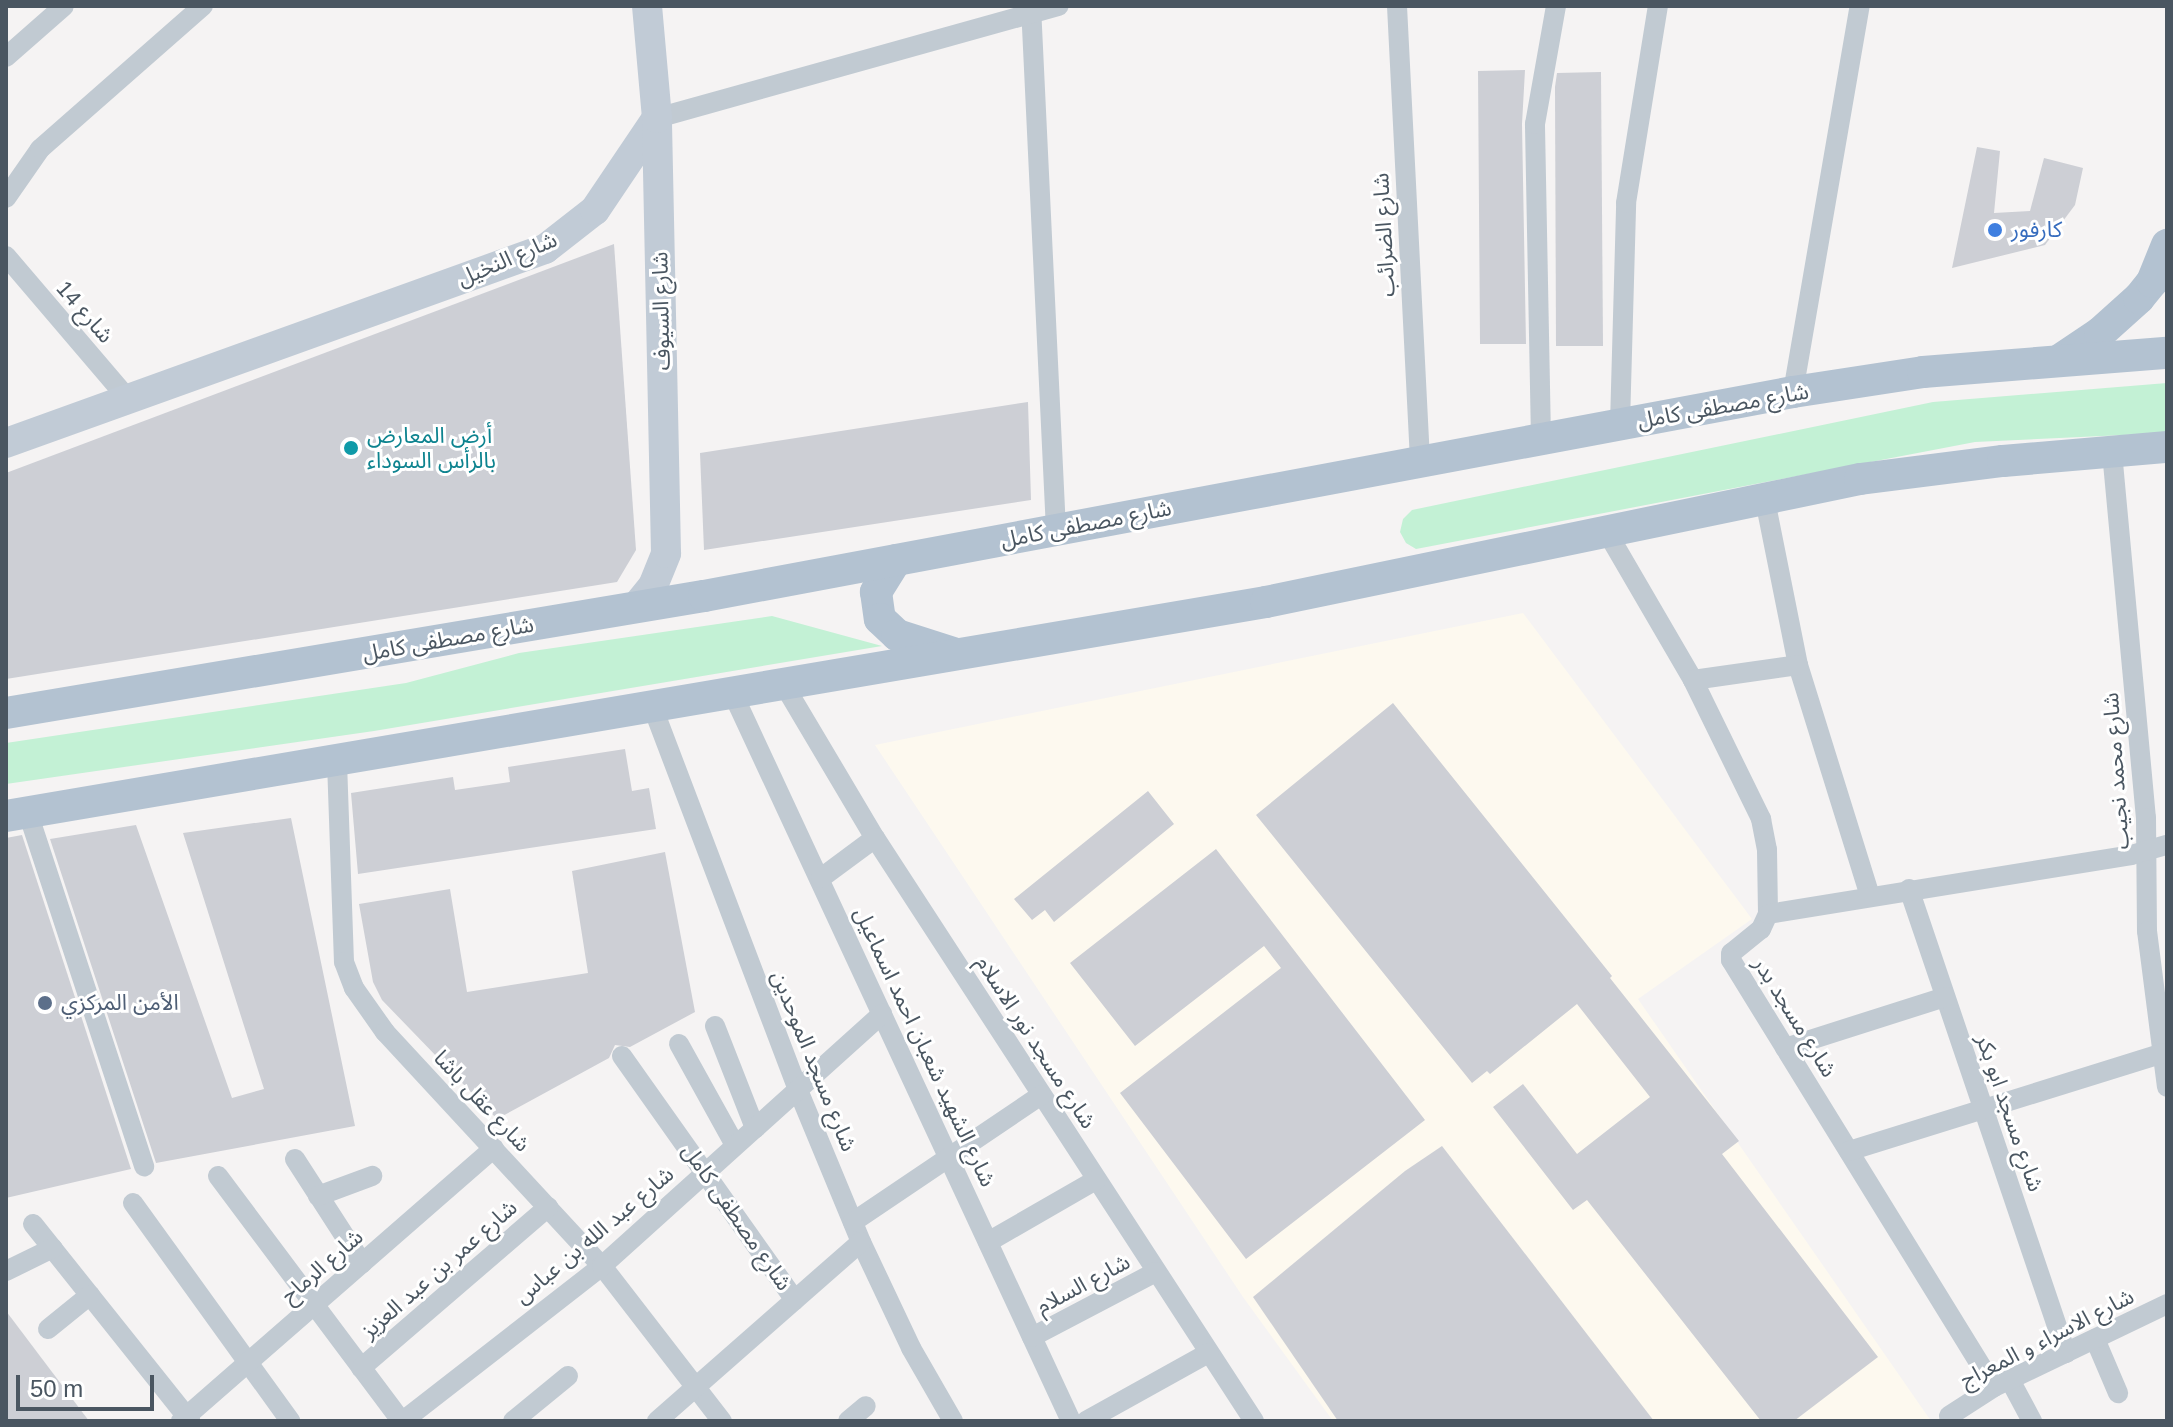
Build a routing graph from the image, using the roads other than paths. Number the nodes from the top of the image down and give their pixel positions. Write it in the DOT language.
graph roads {
  1 [pos="64,6"];
  2 [pos="203,6"];
  3 [pos="647,6"];
  4 [pos="1059,6"];
  5 [pos="1397,6"];
  6 [pos="1556,6"];
  7 [pos="1658,6"];
  8 [pos="1860,6"];
  9 [pos="1031,10"];
  10 [pos="6,57"];
  11 [pos="657,118"];
  12 [pos="6,198"];
  13 [pos="2167,245"];
  14 [pos="6,256"];
  15 [pos="2160,288"];
  16 [pos="2167,353"];
  17 [pos="2057,361"];
  18 [pos="1793,392"];
  19 [pos="128,399"];
  20 [pos="1620,424"];
  21 [pos="1541,439"];
  22 [pos="6,443"];
  23 [pos="2167,447"];
  24 [pos="2112,452"];
  25 [pos="1420,462"];
  26 [pos="1765,500"];
  27 [pos="1056,530"];
  28 [pos="1608,534"];
  29 [pos="896,560"];
  30 [pos="636,607"];
  31 [pos="959,655"];
  32 [pos="1798,665"];
  33 [pos="1693,680"];
  34 [pos="784,685"];
  35 [pos="733,694"];
  36 [pos="653,708"];
  37 [pos="6,713"];
  38 [pos="337,762"];
  39 [pos="17,814"];
  40 [pos="875,838"];
  41 [pos="2167,845"];
  42 [pos="2147,851"];
  43 [pos="821,878"];
  44 [pos="1909,889"];
  45 [pos="1870,896"];
  46 [pos="1768,914"];
  47 [pos="1945,997"];
  48 [pos="882,1014"];
  49 [pos="715,1026"];
  50 [pos="679,1044"];
  51 [pos="1785,1048"];
  52 [pos="2163,1053"];
  53 [pos="622,1056"];
  54 [pos="2167,1087"];
  55 [pos="798,1090"];
  56 [pos="1041,1095"];
  57 [pos="1983,1109"];
  58 [pos="755,1128"];
  59 [pos="735,1145"];
  60 [pos="494,1148"];
  61 [pos="1849,1151"];
  62 [pos="949,1157"];
  63 [pos="295,1159"];
  64 [pos="144,1166"];
  65 [pos="705,1173"];
  66 [pos="218,1176"];
  67 [pos="372,1176"];
  68 [pos="1096,1180"];
  69 [pos="318,1196"];
  70 [pos="133,1203"];
  71 [pos="548,1207"];
  72 [pos="853,1222"];
  73 [pos="33,1224"];
  74 [pos="861,1242"];
  75 [pos="988,1242"];
  76 [pos="53,1248"];
  77 [pos="362,1263"];
  78 [pos="602,1266"];
  79 [pos="6,1271"];
  80 [pos="1156,1272"];
  81 [pos="90,1295"];
  82 [pos="795,1300"];
  83 [pos="2167,1304"];
  84 [pos="313,1306"];
  85 [pos="48,1329"];
  86 [pos="1032,1337"];
  87 [pos="2095,1339"];
  88 [pos="1208,1353"];
  89 [pos="2066,1353"];
  90 [pos="246,1363"];
  91 [pos="361,1368"];
  92 [pos="568,1376"];
  93 [pos="2002,1384"];
  94 [pos="697,1387"];
  95 [pos="2118,1393"];
  96 [pos="866,1406"];
  97 [pos="1949,1416"];
  98 [pos="186,1419"];
  99 [pos="290,1421"];
  100 [pos="402,1421"];
  101 [pos="513,1421"];
  102 [pos="657,1421"];
  103 [pos="722,1421"];
  104 [pos="848,1421"];
  105 [pos="953,1421"];
  106 [pos="1071,1421"];
  107 [pos="1086,1421"];
  108 [pos="1254,1421"];
  109 [pos="2032,1421"];
  1 -- 10 [label="street"];
  2 -- 12 [label="street"];
  3 -- 11 [label="main road, شارع السيوف"];
  4 -- 9 [label="street"];
  5 -- 25 [label="street, شارع الضرائب"];
  6 -- 21 [label="street"];
  7 -- 20 [label="street"];
  8 -- 18 [label="street"];
  9 -- 11 [label="street"];
  9 -- 27 [label="street"];
  11 -- 19 [label="main road, شارع النخيل"];
  11 -- 30 [label="main road, شارع السيوف"];
  13 -- 15 [label="main road"];
  14 -- 19 [label="street, شارع 14"];
  15 -- 17 [label="main road"];
  16 -- 17 [label="main road, شارع مصطفى كامل"];
  17 -- 18 [label="main road, شارع مصطفى كامل"];
  18 -- 20 [label="main road, شارع مصطفى كامل"];
  19 -- 22 [label="main road, شارع النخيل"];
  20 -- 21 [label="main road, شارع مصطفى كامل"];
  21 -- 25 [label="main road, شارع مصطفى كامل"];
  23 -- 24 [label="main road"];
  24 -- 26 [label="main road"];
  24 -- 42 [label="street, شارع محمد نجيب"];
  25 -- 27 [label="main road, شارع مصطفى كامل"];
  26 -- 28 [label="main road"];
  26 -- 32 [label="street"];
  27 -- 29 [label="main road, شارع مصطفى كامل"];
  28 -- 31 [label="main road"];
  28 -- 33 [label="street"];
  29 -- 30 [label="main road, شارع مصطفى كامل"];
  29 -- 31 [label="main road"];
  30 -- 37 [label="main road, شارع مصطفى كامل"];
  31 -- 34 [label="main road"];
  32 -- 33 [label="street"];
  32 -- 45 [label="street"];
  33 -- 46 [label="street"];
  34 -- 35 [label="main road"];
  34 -- 40 [label="street, شارع مسجد نور الاسلام"];
  35 -- 36 [label="main road"];
  35 -- 43 [label="street, شارع الشهيد شعبان احمد اسماعيل"];
  36 -- 38 [label="main road"];
  36 -- 55 [label="street, شارع مسجد الموحدين"];
  38 -- 39 [label="main road"];
  38 -- 60 [label="street, شارع عقل باشا"];
  39 -- 64 [label="street"];
  40 -- 43 [label="street"];
  40 -- 56 [label="street, شارع مسجد نور الاسلام"];
  41 -- 42 [label="street"];
  42 -- 44 [label="street"];
  42 -- 52 [label="street, شارع محمد نجيب"];
  43 -- 48 [label="street, شارع الشهيد شعبان احمد اسماعيل"];
  44 -- 45 [label="street"];
  44 -- 47 [label="street, شارع مسجد ابو بكر"];
  45 -- 46 [label="street"];
  46 -- 51 [label="street, شارع مسجد بدر"];
  47 -- 51 [label="street"];
  47 -- 57 [label="street, شارع مسجد ابو بكر"];
  48 -- 55 [label="street, شارع عبد الله بن عباس"];
  48 -- 62 [label="street, شارع الشهيد شعبان احمد اسماعيل"];
  49 -- 58 [label="street"];
  50 -- 59 [label="street"];
  51 -- 61 [label="street, شارع مسجد بدر"];
  52 -- 54 [label="street, شارع محمد نجيب"];
  52 -- 57 [label="street"];
  53 -- 65 [label="street, شارع مصطفى كامل"];
  55 -- 58 [label="street, شارع عبد الله بن عباس"];
  55 -- 72 [label="street, شارع مسجد الموحدين"];
  56 -- 62 [label="street"];
  56 -- 68 [label="street, شارع مسجد نور الاسلام"];
  57 -- 61 [label="street"];
  57 -- 89 [label="street, شارع مسجد ابو بكر"];
  58 -- 59 [label="street, شارع عبد الله بن عباس"];
  59 -- 65 [label="street, شارع عبد الله بن عباس"];
  60 -- 71 [label="street, شارع عقل باشا"];
  60 -- 77 [label="street, شارع الرماح"];
  61 -- 93 [label="street, شارع مسجد بدر"];
  62 -- 72 [label="street"];
  62 -- 75 [label="street, شارع الشهيد شعبان احمد اسماعيل"];
  63 -- 69 [label="street"];
  65 -- 78 [label="street, شارع عبد الله بن عباس"];
  65 -- 82 [label="street, شارع مصطفى كامل"];
  66 -- 84 [label="street"];
  67 -- 69 [label="street"];
  68 -- 75 [label="street"];
  68 -- 80 [label="street, شارع مسجد نور الاسلام"];
  69 -- 77 [label="street"];
  70 -- 90 [label="street"];
  71 -- 78 [label="street, شارع عقل باشا"];
  71 -- 91 [label="street, شارع عمر بن عبد العزيز"];
  72 -- 74 [label="street, شارع مسجد الموحدين"];
  73 -- 76 [label="street"];
  74 -- 82 [label="street"];
  74 -- 105 [label="street, شارع مسجد الموحدين"];
  75 -- 86 [label="street, شارع الشهيد شعبان احمد اسماعيل"];
  76 -- 79 [label="street"];
  76 -- 81 [label="street"];
  77 -- 84 [label="street, شارع الرماح"];
  78 -- 94 [label="street, شارع عقل باشا"];
  78 -- 100 [label="street, شارع عبد الله بن عباس"];
  80 -- 86 [label="street, شارع السلام"];
  80 -- 88 [label="street, شارع مسجد نور الاسلام"];
  81 -- 85 [label="street"];
  81 -- 98 [label="street"];
  82 -- 94 [label="street"];
  83 -- 87 [label="street, شارع الاسراء و المعراج"];
  84 -- 90 [label="street, شارع الرماح"];
  84 -- 91 [label="street"];
  86 -- 106 [label="street, شارع الشهيد شعبان احمد اسماعيل"];
  87 -- 89 [label="street, شارع الاسراء و المعراج"];
  87 -- 95 [label="street"];
  88 -- 107 [label="street"];
  88 -- 108 [label="street, شارع مسجد نور الاسلام"];
  89 -- 93 [label="street, شارع الاسراء و المعراج"];
  90 -- 98 [label="street, شارع الرماح"];
  90 -- 99 [label="street"];
  91 -- 100 [label="street"];
  92 -- 101 [label="street"];
  93 -- 97 [label="street, شارع الاسراء و المعراج"];
  93 -- 109 [label="street, شارع مسجد بدر"];
  94 -- 102 [label="street"];
  94 -- 103 [label="street, شارع عقل باشا"];
  96 -- 104 [label="street"];
}
